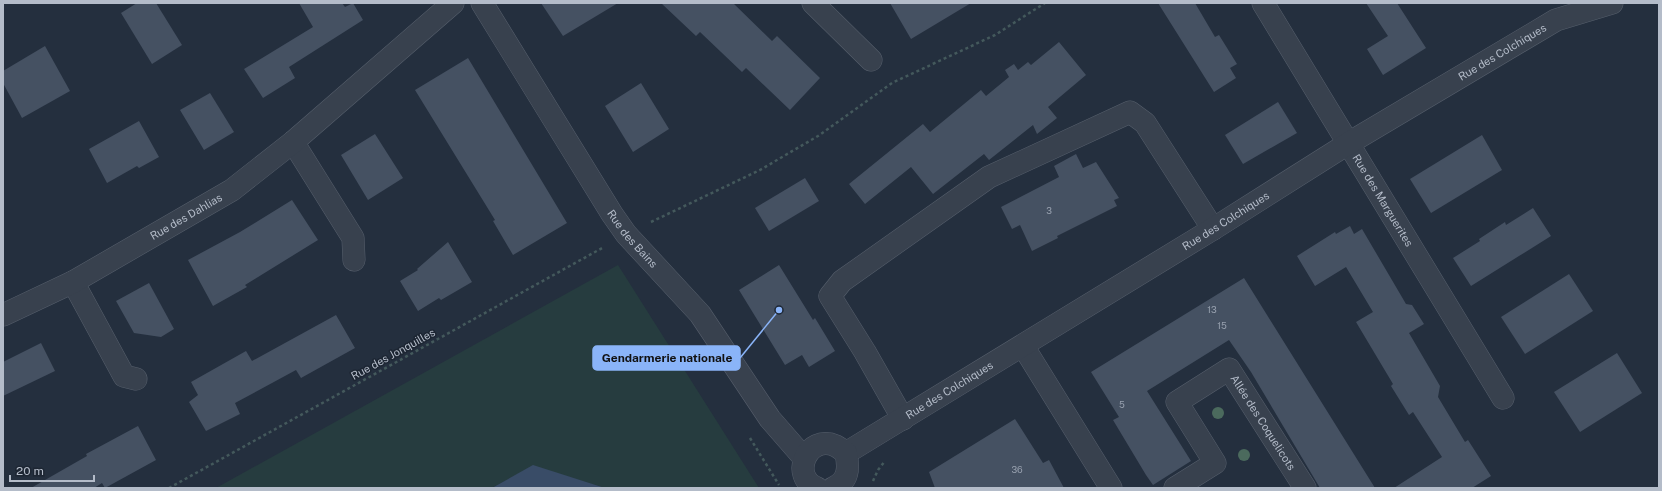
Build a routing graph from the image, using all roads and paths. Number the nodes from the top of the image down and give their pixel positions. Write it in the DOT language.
graph roads {
  1 [pos="453,3"];
  2 [pos="482,3"];
  3 [pos="813,3"];
  4 [pos="1045,3"];
  5 [pos="1263,3"];
  6 [pos="1612,3"];
  7 [pos="871,60"];
  8 [pos="293,142"];
  9 [pos="1349,143"];
  10 [pos="1214,229"];
  11 [pos="626,234"];
  12 [pos="354,260"];
  13 [pos="72,282"];
  14 [pos="3,315"];
  15 [pos="1023,346"];
  16 [pos="136,379"];
  17 [pos="1503,398"];
  18 [pos="903,419"];
  19 [pos="846,453"];
  20 [pos="804,458"];
  21 [pos="1198,482"];
  22 [pos="169,488"];
  23 [pos="818,488"];
  24 [pos="834,488"];
  25 [pos="1111,488"];
  26 [pos="1175,488"];
  27 [pos="1305,488"];
  1 -- 8 [label="street, Rue des Dahlias"];
  2 -- 11 [label="street, Rue des Bains"];
  3 -- 7 [label="street"];
  4 -- 11 [label="path, Rue des Jonquilles"];
  5 -- 9 [label="street, Rue des Marguerites"];
  6 -- 9 [label="street, Rue des Colchiques"];
  8 -- 12 [label="street"];
  8 -- 13 [label="street, Rue des Dahlias"];
  9 -- 10 [label="street, Rue des Colchiques"];
  9 -- 17 [label="street, Rue des Marguerites"];
  10 -- 15 [label="street, Rue des Colchiques"];
  10 -- 18 [label="street"];
  11 -- 20 [label="street, Rue des Bains"];
  11 -- 22 [label="path, Rue des Jonquilles"];
  13 -- 14 [label="street, Rue des Dahlias"];
  13 -- 16 [label="street"];
  15 -- 18 [label="street, Rue des Colchiques"];
  15 -- 25 [label="street"];
  18 -- 19 [label="street, Rue des Colchiques"];
  19 -- 20 [label="street"];
  19 -- 24 [label="street"];
  20 -- 23 [label="street"];
  21 -- 26 [label="street, Allée des Coquelicots"];
  21 -- 27 [label="street, Allée des Coquelicots"];
}
